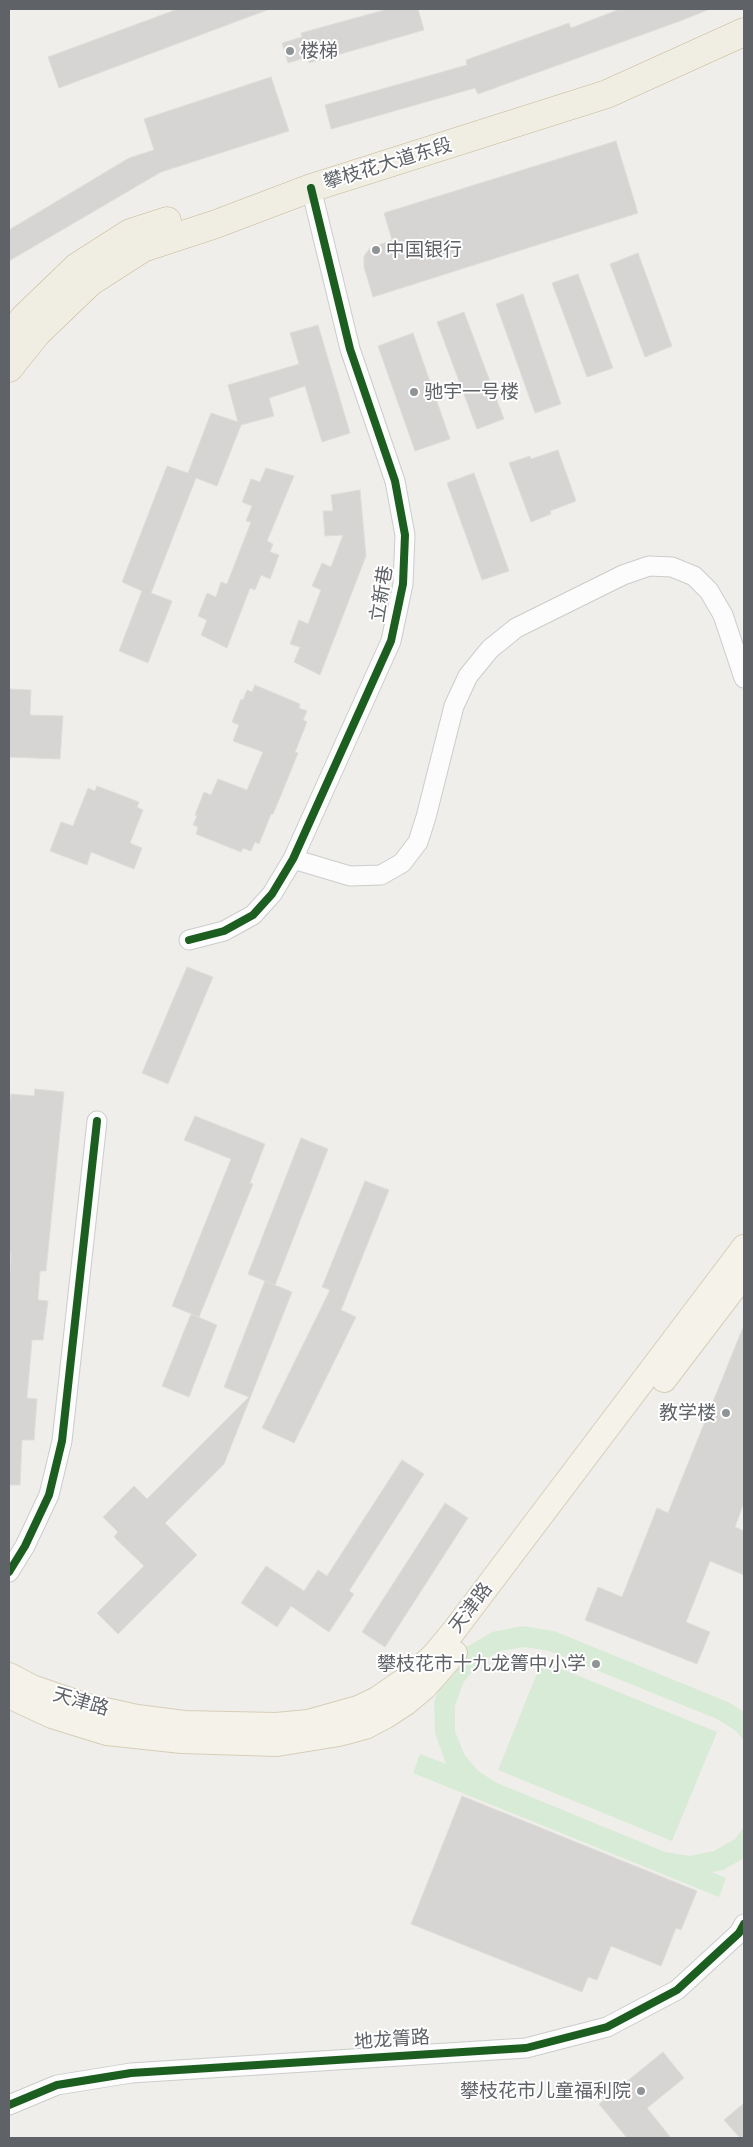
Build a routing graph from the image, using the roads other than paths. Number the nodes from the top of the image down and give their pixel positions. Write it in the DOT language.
graph roads {
  1 [pos="744,14"];
  2 [pos="744,32"];
  3 [pos="311,188"];
  4 [pos="9,338"];
  5 [pos="9,368"];
  6 [pos="744,678"];
  7 [pos="293,859"];
  8 [pos="189,940"];
  9 [pos="97,1121"];
  10 [pos="744,1247"];
  11 [pos="744,1275"];
  12 [pos="9,1572"];
  13 [pos="9,1675"];
  14 [pos="9,1696"];
  15 [pos="744,1924"];
  16 [pos="9,2105"];
  1 -- 4 [label="highway, 攀枝花大道东段"];
  2 -- 3 [label="highway, 攀枝花大道东段"];
  3 -- 5 [label="highway, 攀枝花大道东段"];
  3 -- 7 [label="street, 立新巷"];
  6 -- 7 [label="street"];
  7 -- 8 [label="street, 立新巷"];
  9 -- 12 [label="street"];
  10 -- 13 [label="main road, 天津路"];
  11 -- 14 [label="main road"];
  15 -- 16 [label="street, 地龙箐路"];
}
